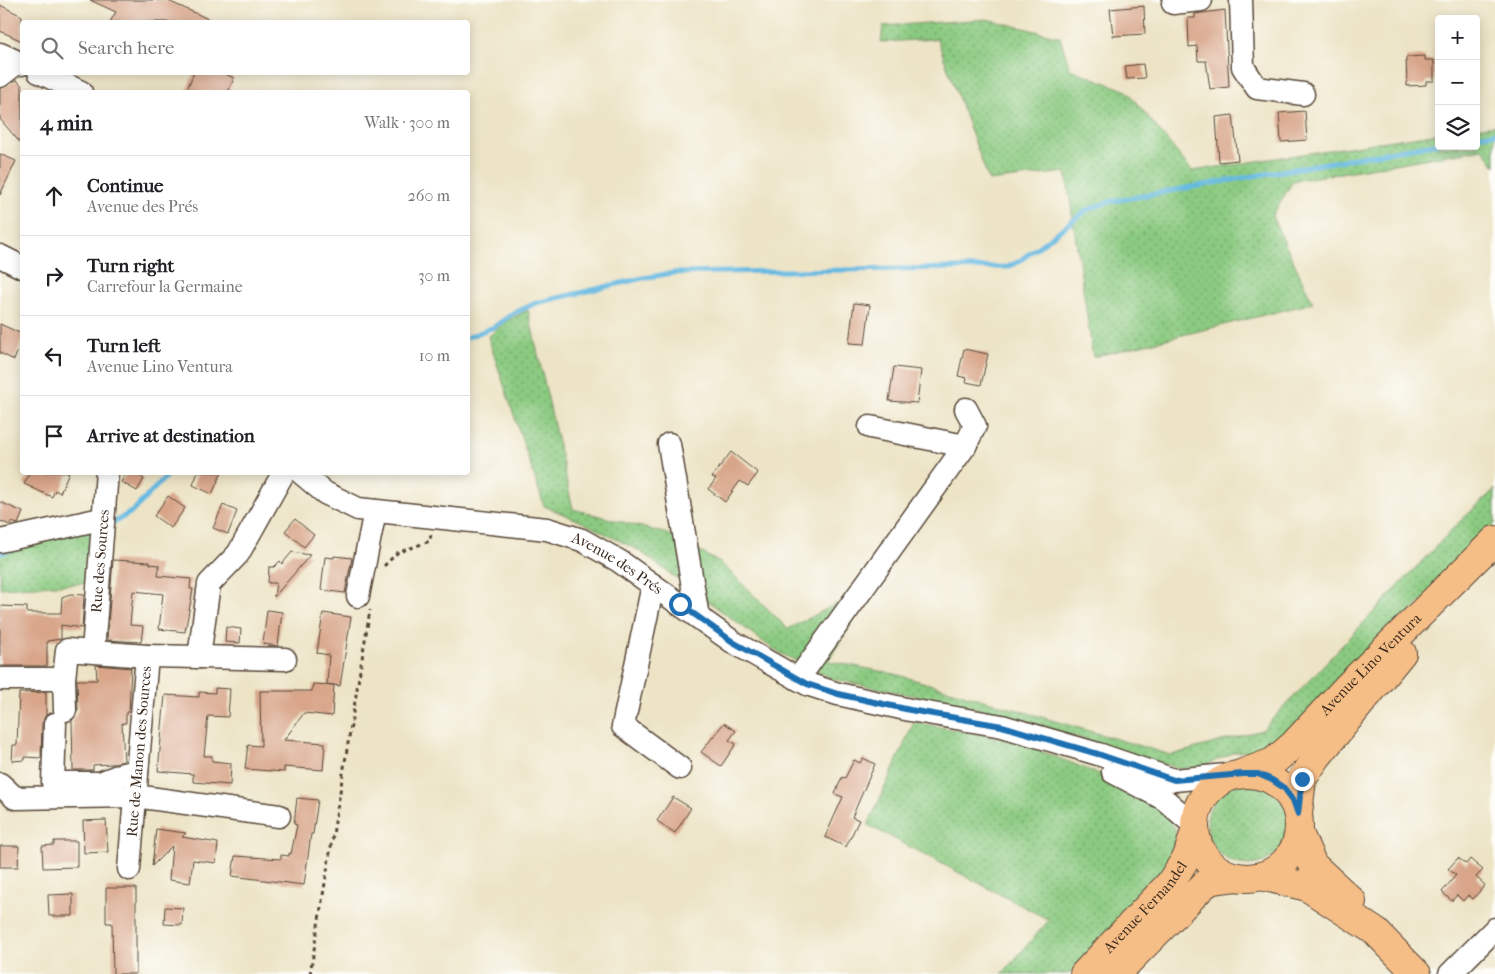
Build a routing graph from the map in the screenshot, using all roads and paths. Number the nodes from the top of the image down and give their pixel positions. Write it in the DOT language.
graph roads {
  1 [pos="1201,0"];
  2 [pos="1240,0"];
  3 [pos="1173,3"];
  4 [pos="13,60"];
  5 [pos="45,75"];
  6 [pos="0,76"];
  7 [pos="77,90"];
  8 [pos="1303,94"];
  9 [pos="0,256"];
  10 [pos="20,265"];
  11 [pos="966,409"];
  12 [pos="870,427"];
  13 [pos="669,444"];
  14 [pos="965,446"];
  15 [pos="107,475"];
  16 [pos="282,475"];
  17 [pos="304,475"];
  18 [pos="375,512"];
  19 [pos="101,519"];
  20 [pos="423,529"];
  21 [pos="0,542"];
  22 [pos="1494,542"];
  23 [pos="382,570"];
  24 [pos="653,585"];
  25 [pos="364,602"];
  26 [pos="698,617"];
  27 [pos="93,650"];
  28 [pos="147,656"];
  29 [pos="200,656"];
  30 [pos="285,658"];
  31 [pos="0,679"];
  32 [pos="64,679"];
  33 [pos="798,679"];
  34 [pos="1060,743"];
  35 [pos="680,768"];
  36 [pos="137,772"];
  37 [pos="1240,774"];
  38 [pos="0,784"];
  39 [pos="135,796"];
  40 [pos="278,816"];
  41 [pos="1298,824"];
  42 [pos="1194,828"];
  43 [pos="129,869"];
  44 [pos="1249,877"];
  45 [pos="1495,929"];
  46 [pos="1376,932"];
  47 [pos="310,974"];
  48 [pos="1084,974"];
  49 [pos="1116,974"];
  50 [pos="1417,974"];
  51 [pos="1450,974"];
  1 -- 3 [label="street"];
  2 -- 8 [label="street"];
  4 -- 6 [label="street"];
  5 -- 7 [label="street"];
  9 -- 10 [label="street"];
  11 -- 14 [label="street"];
  12 -- 14 [label="street"];
  13 -- 26 [label="street"];
  14 -- 33 [label="street"];
  15 -- 19 [label="street, Rue des Sources"];
  16 -- 29 [label="street"];
  17 -- 18 [label="street, Avenue des Prés"];
  18 -- 24 [label="street, Avenue des Prés"];
  18 -- 25 [label="street"];
  19 -- 21 [label="street"];
  19 -- 27 [label="street, Rue des Sources"];
  20 -- 23 [label="path"];
  22 -- 37 [label="main road, Avenue Lino Ventura"];
  22 -- 41 [label="main road, Avenue Lino Ventura"];
  24 -- 26 [label="street, Avenue des Prés"];
  24 -- 35 [label="street"];
  25 -- 47 [label="path"];
  26 -- 33 [label="street, Avenue des Prés"];
  27 -- 28 [label="street"];
  27 -- 32 [label="street"];
  28 -- 29 [label="street, Rue de Manon des Sources"];
  28 -- 36 [label="street, Rue de Manon des Sources"];
  29 -- 30 [label="street, Rue de Manon des Sources"];
  31 -- 32 [label="street"];
  32 -- 36 [label="street"];
  33 -- 34 [label="street, Avenue des Prés"];
  34 -- 37 [label="street, Avenue des Prés"];
  34 -- 42 [label="street, Avenue des Prés"];
  36 -- 39 [label="street, Rue de Manon des Sources"];
  37 -- 41 [label="main road"];
  37 -- 42 [label="main road"];
  38 -- 39 [label="street"];
  39 -- 40 [label="street"];
  39 -- 43 [label="street, Rue de Manon des Sources"];
  41 -- 44 [label="main road"];
  41 -- 46 [label="main road"];
  42 -- 44 [label="main road"];
  42 -- 48 [label="main road, Avenue Fernandel"];
  44 -- 46 [label="main road"];
  44 -- 49 [label="main road, Avenue Fernandel"];
  45 -- 51 [label="street"];
  46 -- 50 [label="main road"];
}
